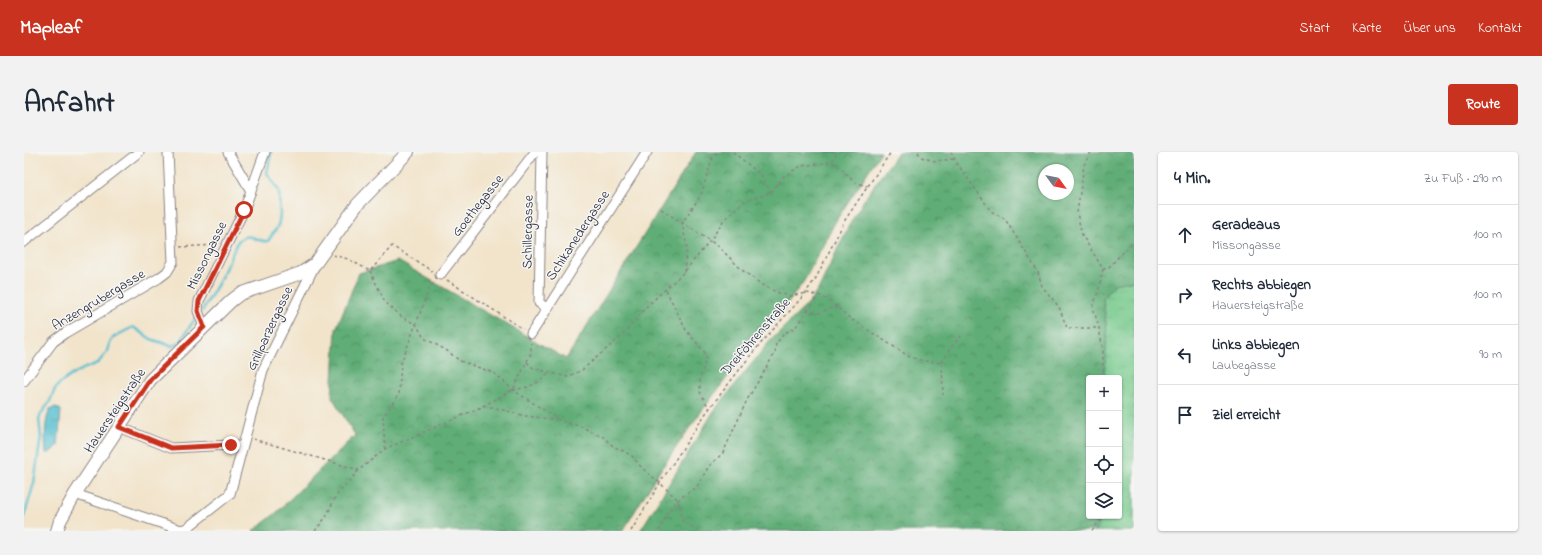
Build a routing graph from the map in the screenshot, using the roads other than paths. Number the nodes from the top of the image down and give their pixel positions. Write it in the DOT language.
graph roads {
  1 [pos="139,152"];
  2 [pos="168,152"];
  3 [pos="228,152"];
  4 [pos="265,152"];
  5 [pos="408,152"];
  6 [pos="535,152"];
  7 [pos="542,152"];
  8 [pos="647,152"];
  9 [pos="251,191"];
  10 [pos="24,242"];
  11 [pos="315,264"];
  12 [pos="440,275"];
  13 [pos="546,308"];
  14 [pos="202,321"];
  15 [pos="531,334"];
  16 [pos="24,381"];
  17 [pos="119,427"];
  18 [pos="242,447"];
  19 [pos="75,494"];
  20 [pos="57,531"];
  1 -- 10 [label="street"];
  2 -- 16 [label="street, Anzengrubergasse"];
  3 -- 9 [label="street"];
  4 -- 9 [label="street, Missongasse"];
  5 -- 11 [label="street, Hauersteigstraße"];
  6 -- 12 [label="street, Goethegasse"];
  7 -- 13 [label="street, Schillergasse"];
  8 -- 13 [label="street, Schikanedergasse"];
  9 -- 14 [label="street, Missongasse"];
  11 -- 14 [label="street, Hauersteigstraße"];
  11 -- 18 [label="street, Grillparzergasse"];
  13 -- 15 [label="street, Schikanedergasse"];
  14 -- 17 [label="street, Hauersteigstraße"];
  17 -- 18 [label="street"];
  17 -- 19 [label="street, Hauersteigstraße"];
  18 -- 19 [label="street, Grillparzergasse"];
  19 -- 20 [label="street, Hauersteigstraße"];
}
